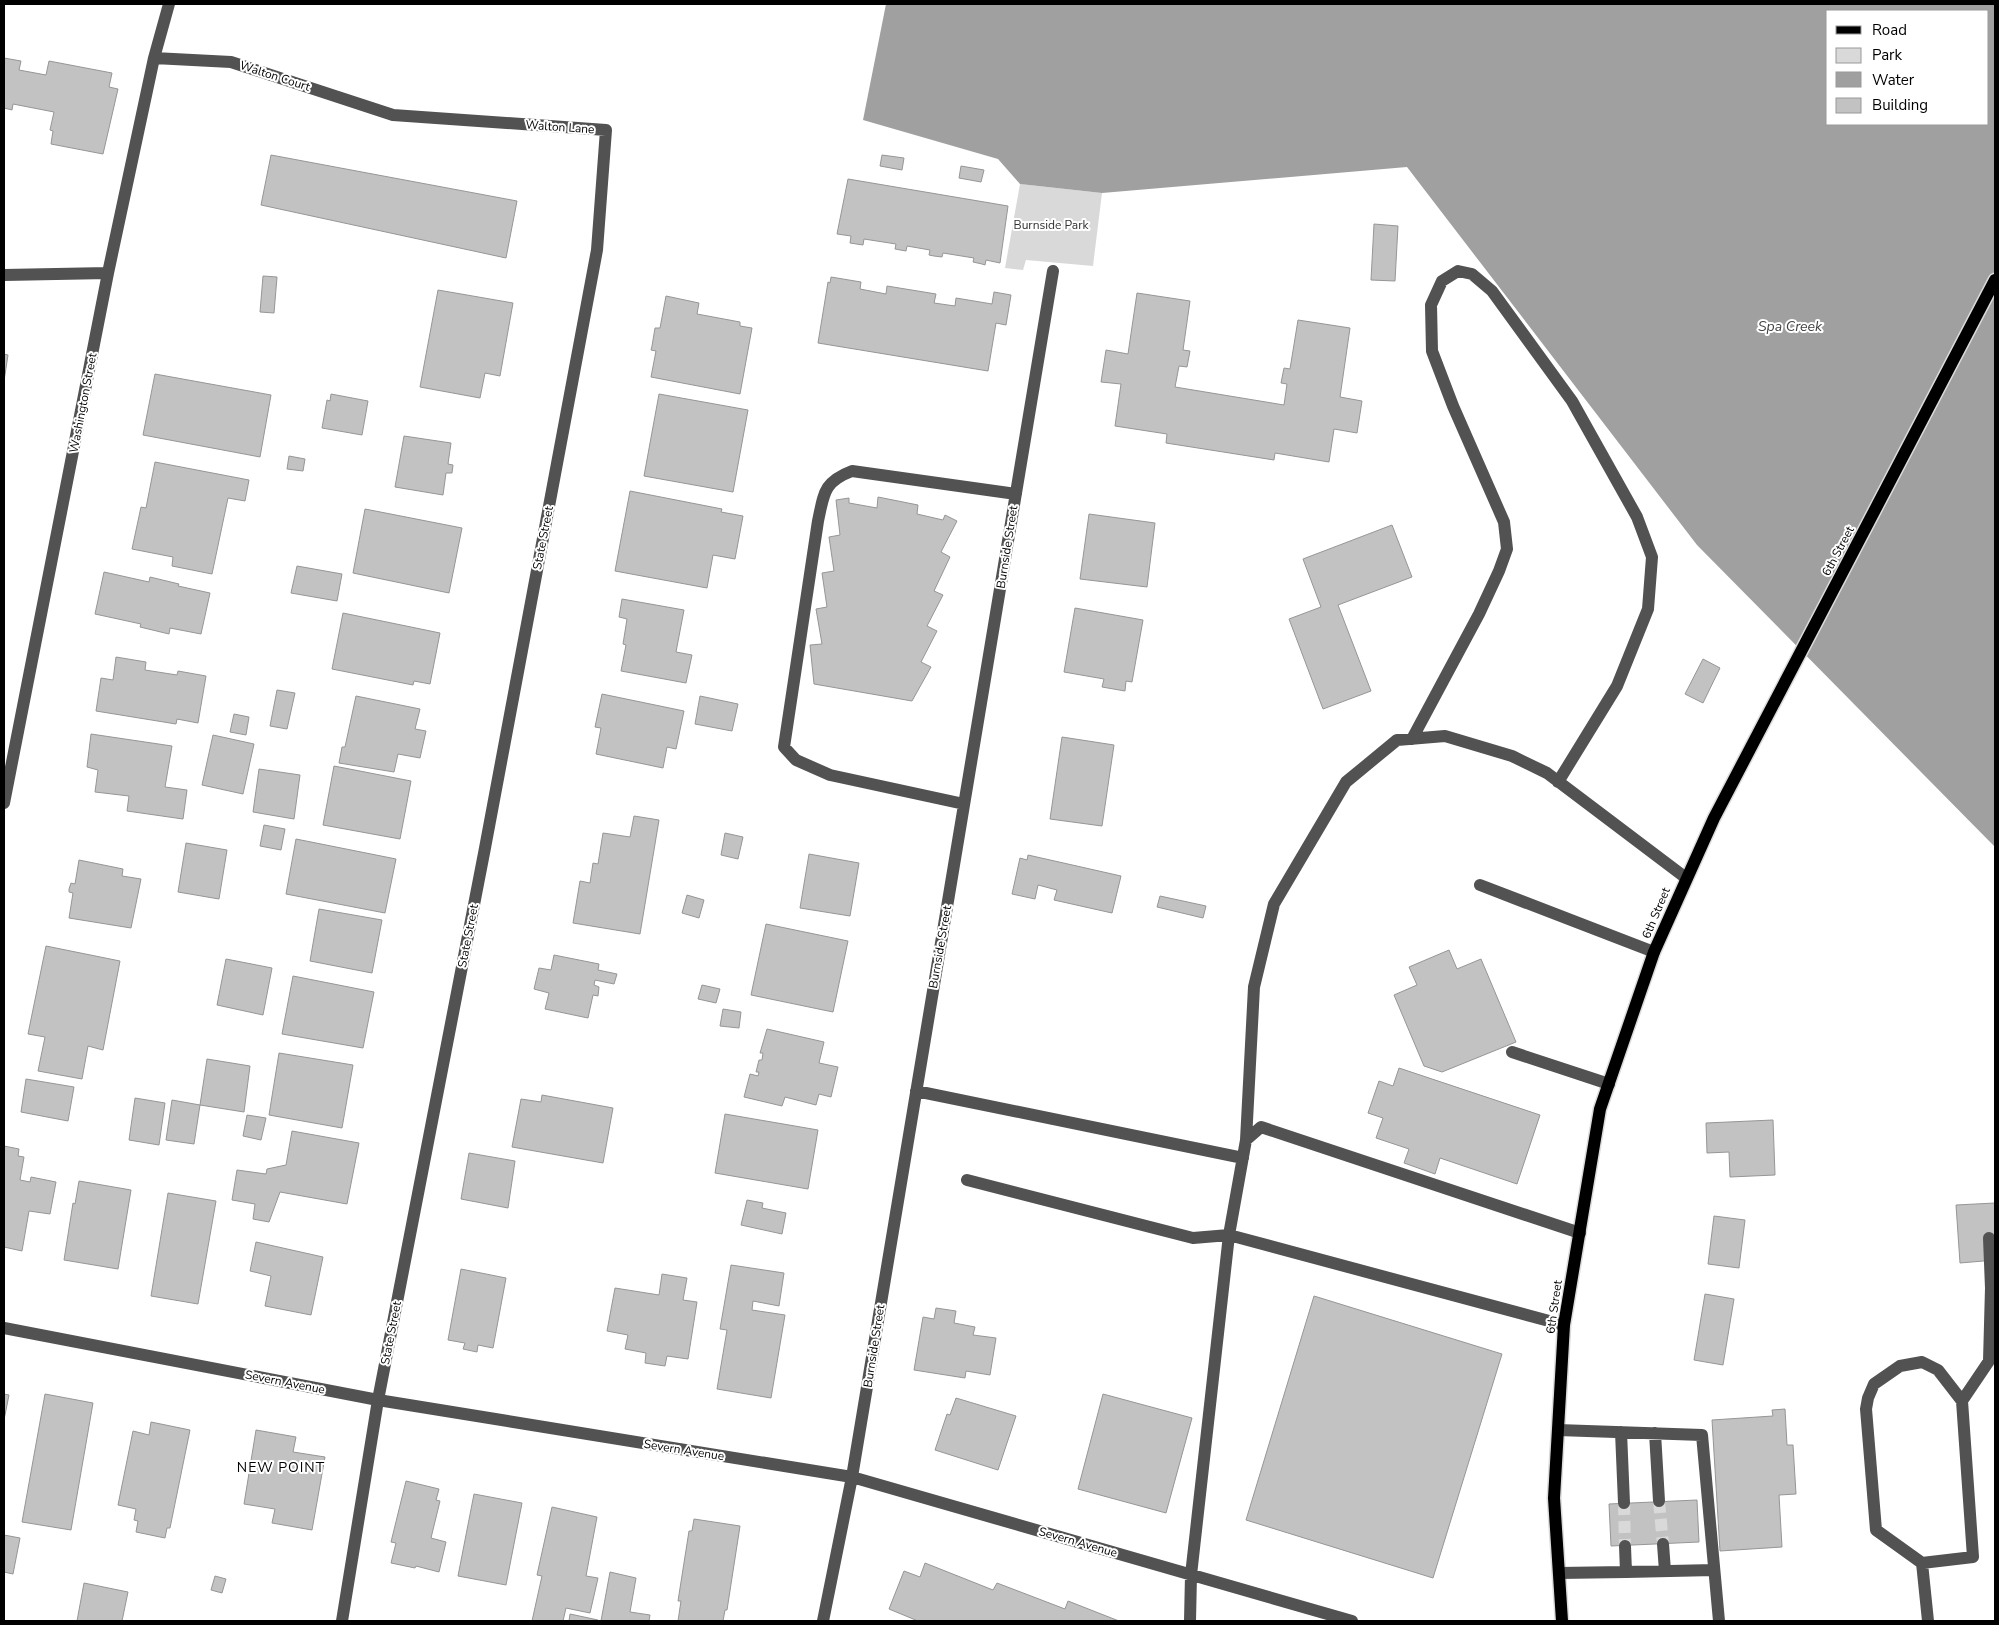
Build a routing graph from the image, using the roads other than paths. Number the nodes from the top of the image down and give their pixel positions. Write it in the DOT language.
graph roads {
  1 [pos="170,4"];
  2 [pos="154,58"];
  3 [pos="393,115"];
  4 [pos="597,250"];
  5 [pos="1054,271"];
  6 [pos="108,273"];
  7 [pos="4,275"];
  8 [pos="1995,280"];
  9 [pos="1016,494"];
  10 [pos="1412,739"];
  11 [pos="1558,782"];
  12 [pos="4,803"];
  13 [pos="964,804"];
  14 [pos="1686,878"];
  15 [pos="1480,885"];
  16 [pos="1654,952"];
  17 [pos="1512,1052"];
  18 [pos="1609,1084"];
  19 [pos="916,1091"];
  20 [pos="1246,1140"];
  21 [pos="1243,1158"];
  22 [pos="967,1180"];
  23 [pos="1580,1233"];
  24 [pos="1229,1234"];
  25 [pos="1989,1238"];
  26 [pos="1564,1325"];
  27 [pos="4,1328"];
  28 [pos="378,1400"];
  29 [pos="1962,1401"];
  30 [pos="1558,1430"];
  31 [pos="1621,1432"];
  32 [pos="1655,1434"];
  33 [pos="852,1478"];
  34 [pos="1659,1501"];
  35 [pos="1624,1503"];
  36 [pos="1663,1544"];
  37 [pos="1625,1546"];
  38 [pos="1922,1562"];
  39 [pos="1714,1570"];
  40 [pos="1665,1571"];
  41 [pos="1626,1572"];
  42 [pos="1559,1573"];
  43 [pos="1191,1575"];
  44 [pos="342,1621"];
  45 [pos="823,1621"];
  46 [pos="1190,1621"];
  47 [pos="1352,1621"];
  48 [pos="1562,1621"];
  49 [pos="1719,1621"];
  50 [pos="1928,1621"];
  1 -- 2 [label="street, Washington Street"];
  2 -- 3 [label="street, Walton Court"];
  2 -- 6 [label="street, Washington Street"];
  3 -- 4 [label="street, Walton Lane"];
  4 -- 28 [label="street, State Street"];
  5 -- 9 [label="street, Burnside Street"];
  6 -- 7 [label="street"];
  6 -- 12 [label="street, Washington Street"];
  8 -- 14 [label="main road, 6th Street"];
  9 -- 13 [label="street, Burnside Street"];
  9 -- 13 [label="street"];
  10 -- 11 [label="street"];
  10 -- 11 [label="street"];
  10 -- 20 [label="street"];
  11 -- 14 [label="street"];
  13 -- 19 [label="street, Burnside Street"];
  14 -- 16 [label="main road, 6th Street"];
  15 -- 16 [label="street"];
  16 -- 18 [label="main road, 6th Street"];
  17 -- 18 [label="street"];
  18 -- 23 [label="main road, 6th Street"];
  19 -- 21 [label="street"];
  19 -- 33 [label="street, Burnside Street"];
  20 -- 21 [label="street"];
  20 -- 23 [label="street"];
  21 -- 24 [label="street"];
  22 -- 24 [label="street"];
  23 -- 26 [label="main road, 6th Street"];
  24 -- 26 [label="street"];
  24 -- 43 [label="street"];
  25 -- 29 [label="street"];
  26 -- 30 [label="main road, 6th Street"];
  27 -- 28 [label="street, Severn Avenue"];
  28 -- 33 [label="street, Severn Avenue"];
  28 -- 44 [label="street, State Street"];
  29 -- 38 [label="street"];
  29 -- 38 [label="street"];
  30 -- 31 [label="street"];
  30 -- 42 [label="main road, 6th Street"];
  31 -- 32 [label="street"];
  31 -- 35 [label="street"];
  32 -- 34 [label="street"];
  32 -- 39 [label="street"];
  33 -- 43 [label="street, Severn Avenue"];
  33 -- 45 [label="street, Burnside Street"];
  36 -- 40 [label="street"];
  37 -- 41 [label="street"];
  38 -- 50 [label="street"];
  39 -- 40 [label="street"];
  39 -- 49 [label="street"];
  40 -- 41 [label="street"];
  41 -- 42 [label="street"];
  42 -- 48 [label="main road, 6th Street"];
  43 -- 46 [label="street"];
  43 -- 47 [label="street, Severn Avenue"];
}
